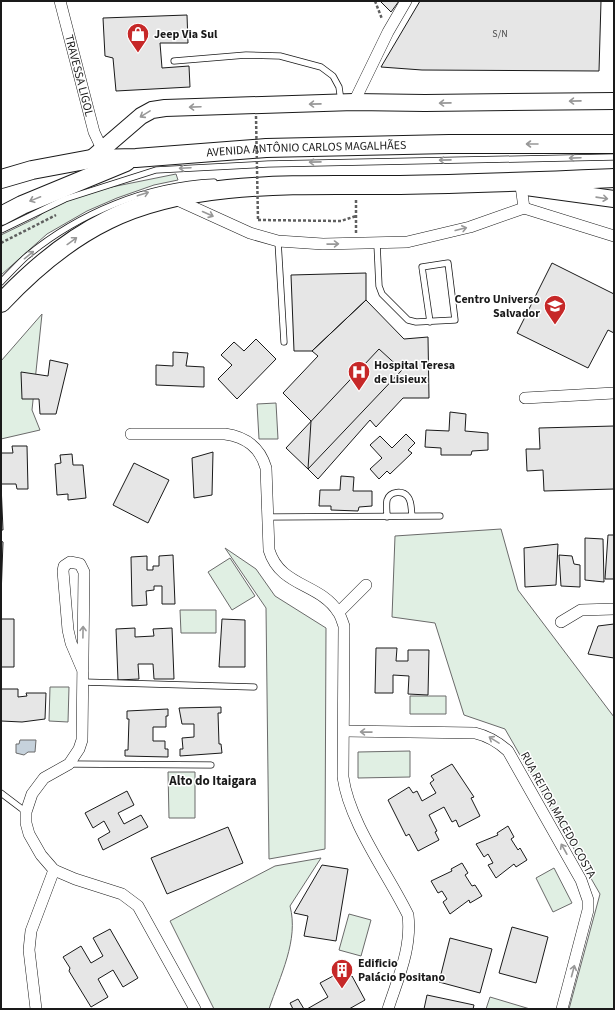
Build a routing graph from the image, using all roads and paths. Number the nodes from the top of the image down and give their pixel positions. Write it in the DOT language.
graph roads {
  1 [pos="60,1"];
  2 [pos="375,1"];
  3 [pos="406,1"];
  4 [pos="388,32"];
  5 [pos="174,61"];
  6 [pos="614,101"];
  7 [pos="348,102"];
  8 [pos="256,116"];
  9 [pos="609,142"];
  10 [pos="96,154"];
  11 [pos="614,157"];
  12 [pos="136,158"];
  13 [pos="614,172"];
  14 [pos="552,174"];
  15 [pos="355,178"];
  16 [pos="614,178"];
  17 [pos="1,180"];
  18 [pos="245,181"];
  19 [pos="223,182"];
  20 [pos="468,184"];
  21 [pos="521,186"];
  22 [pos="172,198"];
  23 [pos="614,199"];
  24 [pos="524,208"];
  25 [pos="1,216"];
  26 [pos="578,225"];
  27 [pos="614,227"];
  28 [pos="1,230"];
  29 [pos="614,236"];
  30 [pos="278,241"];
  31 [pos="356,243"];
  32 [pos="378,244"];
  33 [pos="1,282"];
  34 [pos="1,303"];
  35 [pos="430,322"];
  36 [pos="284,342"];
  37 [pos="614,393"];
  38 [pos="524,398"];
  39 [pos="131,434"];
  40 [pos="412,516"];
  41 [pos="440,516"];
  42 [pos="268,517"];
  43 [pos="387,517"];
  44 [pos="366,584"];
  45 [pos="614,610"];
  46 [pos="339,612"];
  47 [pos="562,622"];
  48 [pos="83,676"];
  49 [pos="254,687"];
  50 [pos="344,731"];
  51 [pos="69,764"];
  52 [pos="211,765"];
  53 [pos="1,793"];
  54 [pos="26,812"];
  55 [pos="54,870"];
  56 [pos="36,1009"];
  57 [pos="194,1009"];
  58 [pos="388,1009"];
  59 [pos="562,1009"];
  1 -- 10 [label="street, TRAVESSA LIGOL"];
  2 -- 4 [label="path"];
  3 -- 4 [label="street"];
  4 -- 7 [label="street"];
  5 -- 7 [label="lane"];
  6 -- 7 [label="main road, one-way"];
  7 -- 10 [label="main road, one-way"];
  8 -- 31 [label="path, bridge"];
  9 -- 12 [label="main road, AVENIDA ANTÔNIO CARLOS MAGALHÃES, one-way"];
  10 -- 12 [label="main road, AVENIDA ANTÔNIO CARLOS MAGALHÃES"];
  10 -- 17 [label="main road, AVENIDA ANTÔNIO CARLOS MAGALHÃES"];
  11 -- 28 [label="lane, one-way"];
  12 -- 25 [label="main road, one-way"];
  13 -- 14 [label="lane"];
  15 -- 18 [label="lane"];
  16 -- 20 [label="main road"];
  33 -- 19 [label="lane, one-way"];
  20 -- 21 [label="main road"];
  20 -- 22 [label="main road"];
  21 -- 23 [label="main road, one-way"];
  21 -- 24 [label="street"];
  22 -- 30 [label="street, one-way"];
  34 -- 22 [label="main road, one-way"];
  24 -- 26 [label="street"];
  32 -- 24 [label="street, one-way"];
  26 -- 27 [label="street"];
  26 -- 29 [label="street"];
  30 -- 31 [label="street, one-way"];
  30 -- 36 [label="lane"];
  31 -- 32 [label="street"];
  32 -- 35 [label="lane"];
  35 -- 35 [label="lane"];
  37 -- 38 [label="street"];
  39 -- 42 [label="street"];
  40 -- 41 [label="lane"];
  40 -- 43 [label="lane"];
  40 -- 43 [label="lane"];
  42 -- 43 [label="lane"];
  42 -- 46 [label="street"];
  44 -- 46 [label="street"];
  45 -- 47 [label="street"];
  46 -- 50 [label="street"];
  48 -- 48 [label="street, one-way"];
  48 -- 49 [label="lane"];
  48 -- 51 [label="street"];
  50 -- 58 [label="street"];
  59 -- 50 [label="street, RUA REITOR MACEDO COSTA, one-way"];
  51 -- 52 [label="lane"];
  51 -- 54 [label="street"];
  53 -- 54 [label="lane"];
  54 -- 55 [label="street"];
  55 -- 56 [label="street"];
  55 -- 57 [label="street"];
}
